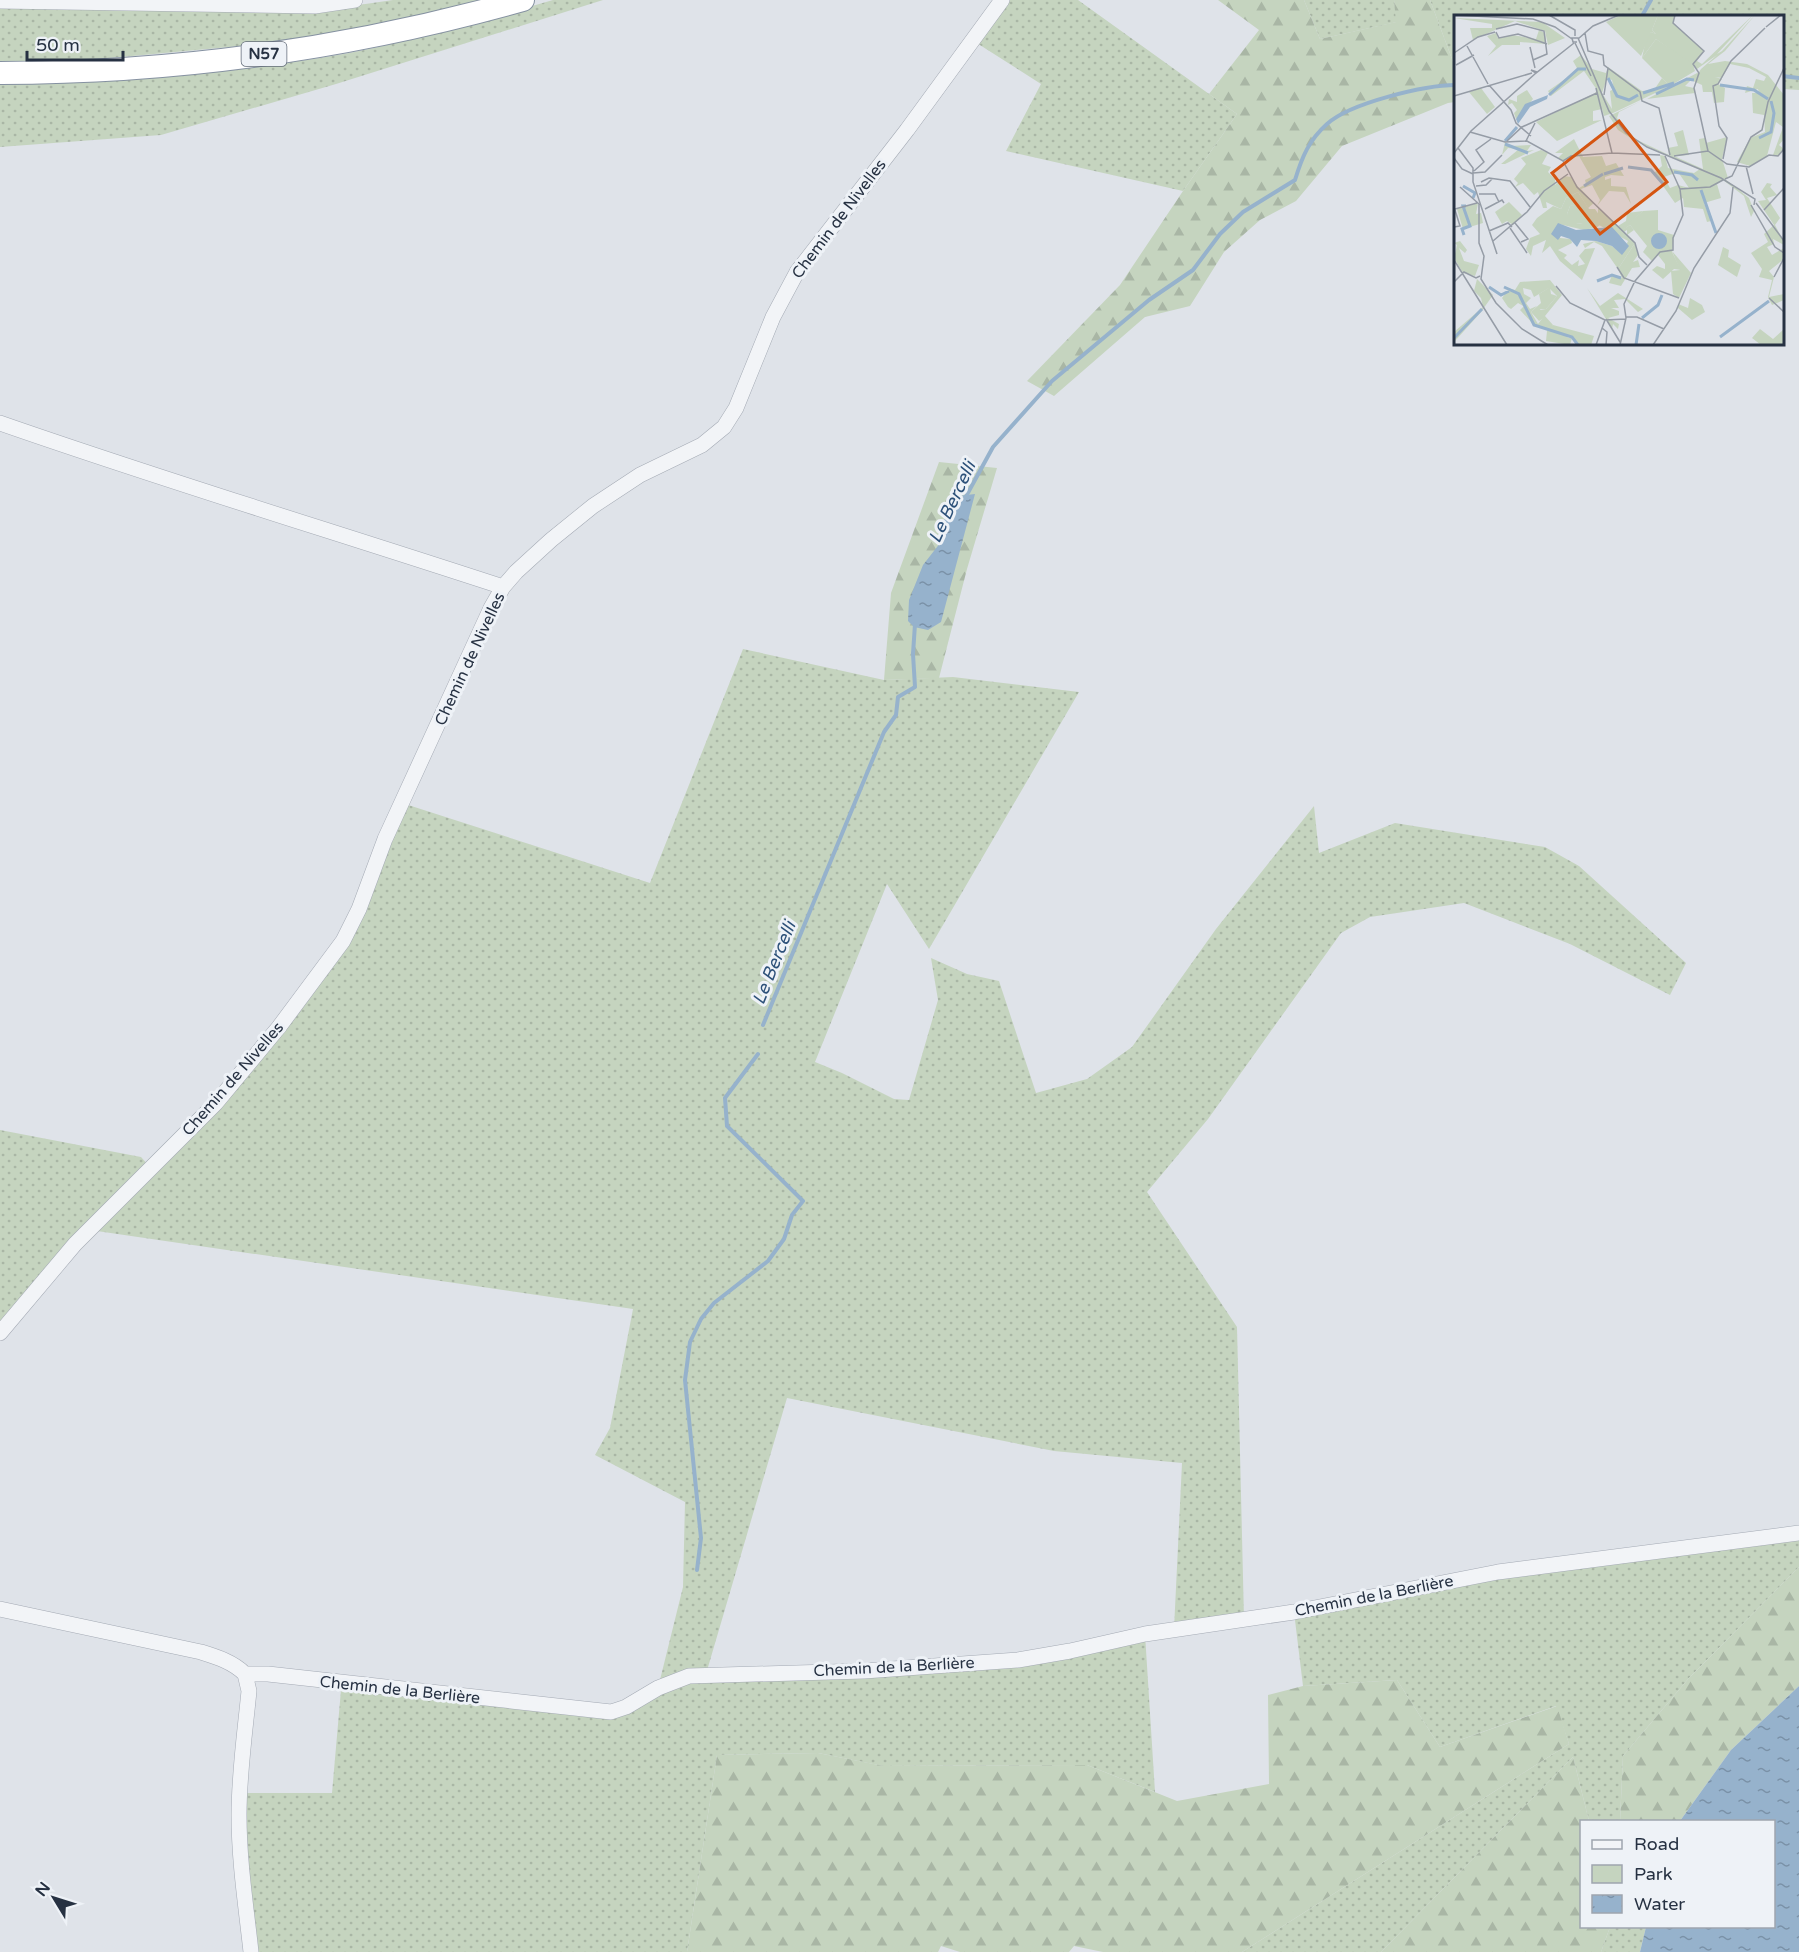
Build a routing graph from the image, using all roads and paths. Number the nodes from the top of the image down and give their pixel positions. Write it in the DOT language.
graph roads {
  1 [pos="355,0"];
  2 [pos="523,0"];
  3 [pos="1002,0"];
  4 [pos="0,1"];
  5 [pos="0,73"];
  6 [pos="0,423"];
  7 [pos="503,587"];
  8 [pos="0,1333"];
  9 [pos="1799,1533"];
  10 [pos="0,1609"];
  11 [pos="245,1674"];
  12 [pos="251,1952"];
  1 -- 4 [label="street"];
  2 -- 5 [label="highway, N57"];
  3 -- 7 [label="street, Chemin de Nivelles"];
  6 -- 7 [label="street"];
  7 -- 8 [label="street, Chemin de Nivelles"];
  9 -- 11 [label="street, Chemin de la Berlière"];
  10 -- 11 [label="street"];
  11 -- 12 [label="street"];
}
